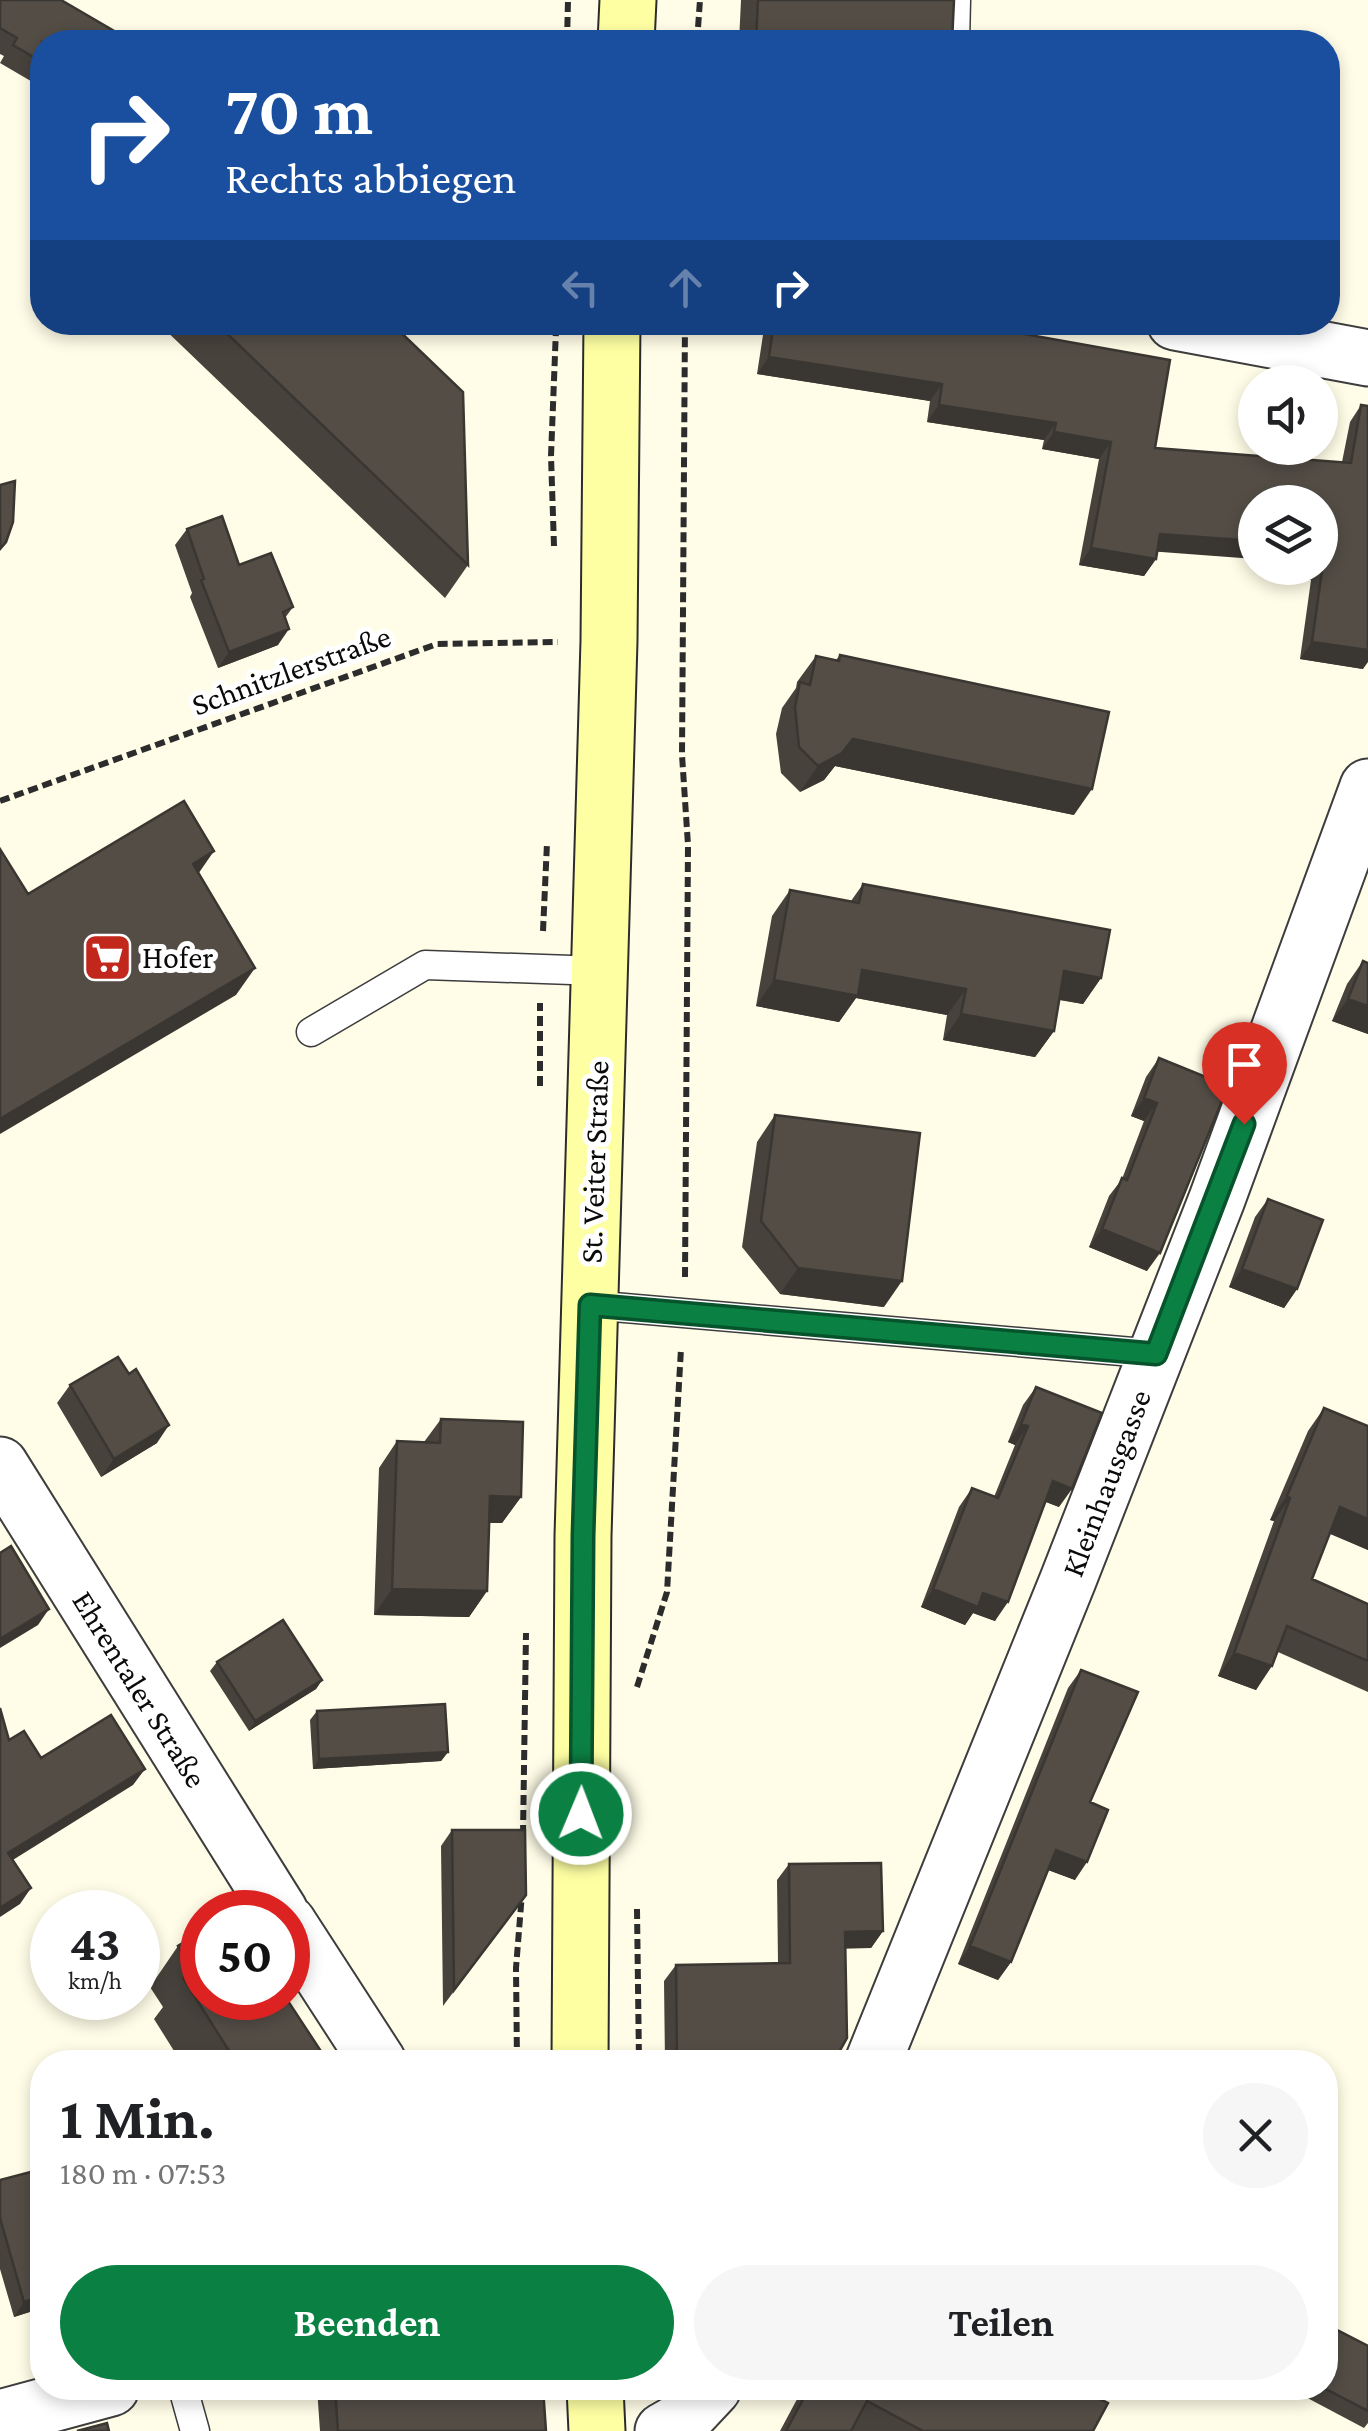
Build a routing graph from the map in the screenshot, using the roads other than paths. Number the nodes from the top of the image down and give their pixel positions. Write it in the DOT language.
graph roads {
  1 [pos="628,0"];
  2 [pos="956,0"];
  3 [pos="627,30"];
  4 [pos="955,30"];
  5 [pos="612,335"];
  6 [pos="1245,335"];
  7 [pos="1368,358"];
  8 [pos="1368,787"];
  9 [pos="600,971"];
  10 [pos="311,1032"];
  11 [pos="590,1305"];
  12 [pos="1156,1354"];
  13 [pos="5,1483"];
  14 [pos="266,1890"];
  15 [pos="310,1957"];
  16 [pos="370,2050"];
  17 [pos="580,2050"];
  18 [pos="877,2050"];
  19 [pos="67,2400"];
  20 [pos="186,2400"];
  21 [pos="596,2400"];
  22 [pos="702,2400"];
  23 [pos="0,2418"];
  24 [pos="195,2431"];
  25 [pos="597,2431"];
  26 [pos="663,2431"];
  1 -- 3 [label="main road"];
  2 -- 4 [label="lane"];
  5 -- 9 [label="main road, St. Veiter Straße"];
  6 -- 7 [label="street"];
  8 -- 12 [label="street, Kleinhausgasse"];
  9 -- 10 [label="lane"];
  9 -- 11 [label="main road, St. Veiter Straße"];
  11 -- 12 [label="lane"];
  11 -- 17 [label="main road, St. Veiter Straße"];
  12 -- 18 [label="street, Kleinhausgasse"];
  13 -- 14 [label="street, Ehrentaler Straße"];
  15 -- 16 [label="street"];
  19 -- 23 [label="street"];
  20 -- 24 [label="lane"];
  21 -- 25 [label="main road"];
  22 -- 26 [label="street"];
}
